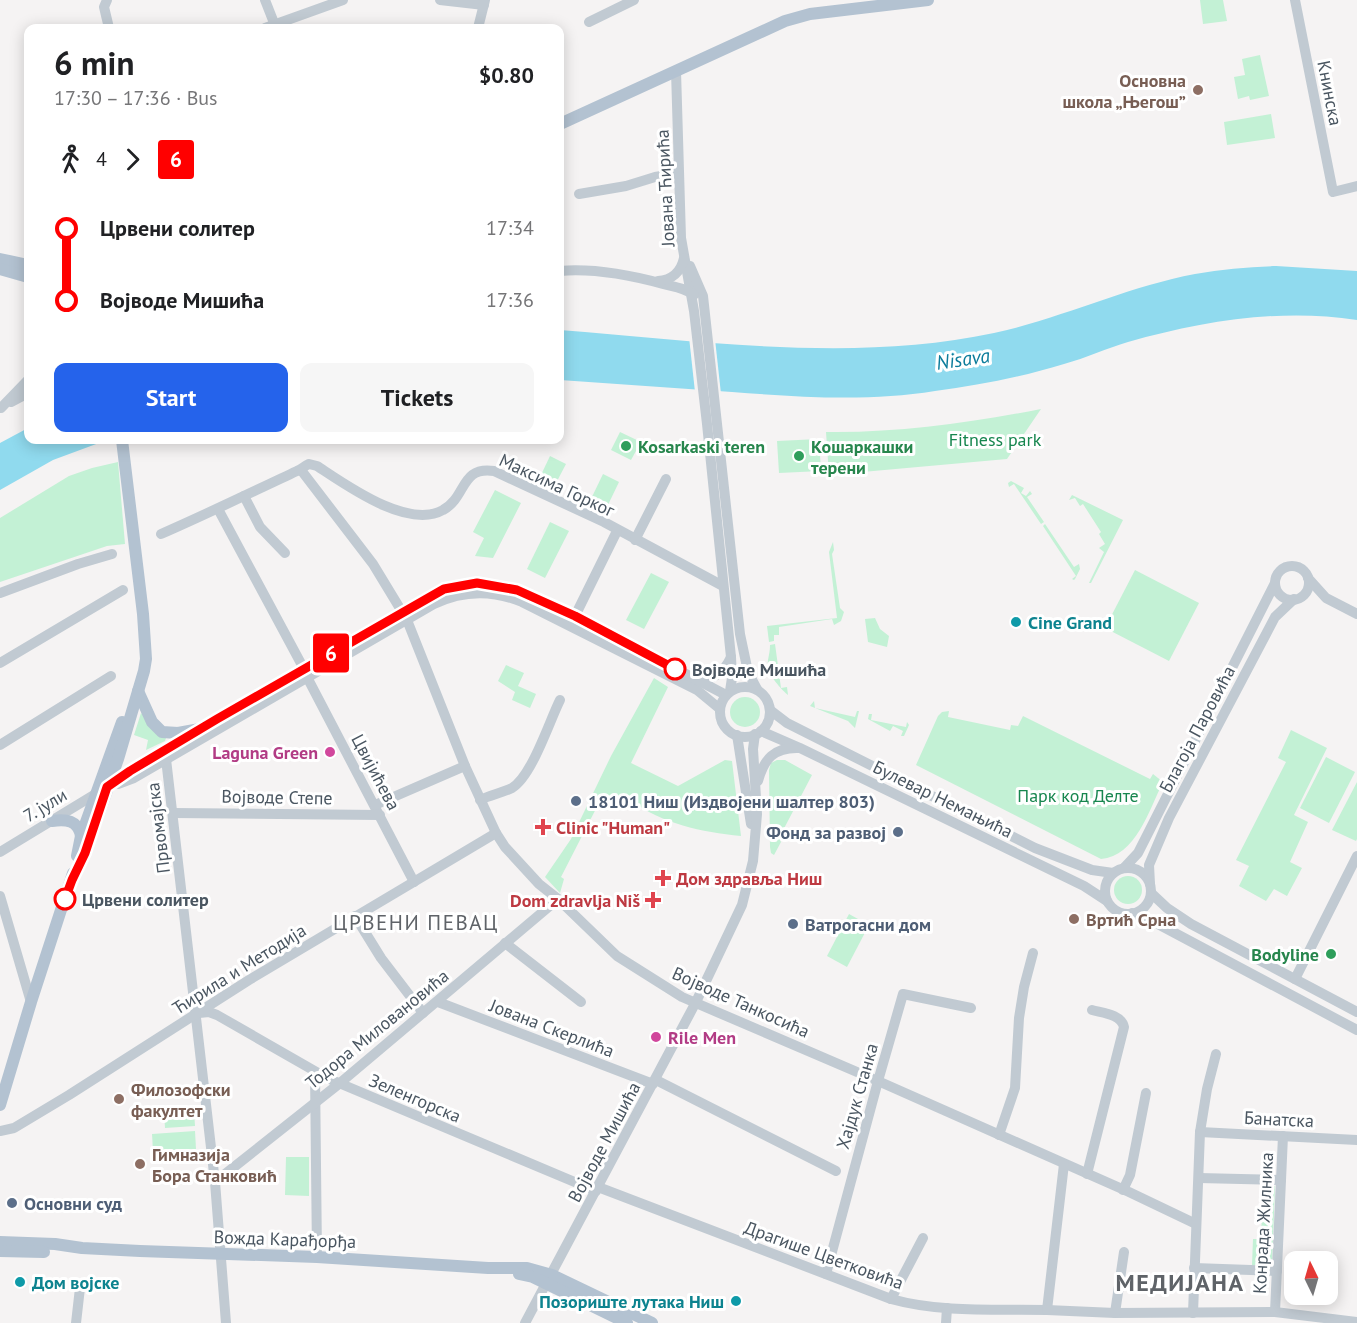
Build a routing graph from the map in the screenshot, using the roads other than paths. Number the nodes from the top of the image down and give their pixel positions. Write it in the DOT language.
graph roads {
  1 [pos="107,0"];
  2 [pos="265,0"];
  3 [pos="343,0"];
  4 [pos="440,0"];
  5 [pos="634,0"];
  6 [pos="928,0"];
  7 [pos="1295,0"];
  8 [pos="484,2"];
  9 [pos="316,4"];
  10 [pos="856,5"];
  11 [pos="589,22"];
  12 [pos="108,24"];
  13 [pos="271,24"];
  14 [pos="278,24"];
  15 [pos="479,24"];
  16 [pos="676,71"];
  17 [pos="564,122"];
  18 [pos="679,173"];
  19 [pos="1357,186"];
  20 [pos="579,194"];
  21 [pos="685,256"];
  22 [pos="0,259"];
  23 [pos="24,264"];
  24 [pos="0,269"];
  25 [pos="564,271"];
  26 [pos="24,276"];
  27 [pos="659,283"];
  28 [pos="691,292"];
  29 [pos="698,310"];
  30 [pos="24,384"];
  31 [pos="24,395"];
  32 [pos="1,408"];
  33 [pos="712,423"];
  34 [pos="122,444"];
  35 [pos="301,470"];
  36 [pos="666,479"];
  37 [pos="244,496"];
  38 [pos="218,509"];
  39 [pos="617,531"];
  40 [pos="161,534"];
  41 [pos="640,543"];
  42 [pos="285,553"];
  43 [pos="112,554"];
  44 [pos="1308,578"];
  45 [pos="1275,584"];
  46 [pos="723,586"];
  47 [pos="123,590"];
  48 [pos="0,593"];
  49 [pos="1297,598"];
  50 [pos="1326,598"];
  51 [pos="1357,614"];
  52 [pos="405,616"];
  53 [pos="575,616"];
  54 [pos="731,657"];
  55 [pos="0,663"];
  56 [pos="306,674"];
  57 [pos="111,676"];
  58 [pos="699,681"];
  59 [pos="757,689"];
  60 [pos="728,693"];
  61 [pos="136,696"];
  62 [pos="560,700"];
  63 [pos="720,709"];
  64 [pos="770,710"];
  65 [pos="200,729"];
  66 [pos="758,733"];
  67 [pos="737,735"];
  68 [pos="0,745"];
  69 [pos="800,748"];
  70 [pos="166,759"];
  71 [pos="465,766"];
  72 [pos="107,787"];
  73 [pos="756,790"];
  74 [pos="95,794"];
  75 [pos="480,800"];
  76 [pos="377,810"];
  77 [pos="173,813"];
  78 [pos="52,820"];
  79 [pos="496,833"];
  80 [pos="81,836"];
  81 [pos="754,840"];
  82 [pos="0,852"];
  83 [pos="1357,856"];
  84 [pos="1118,871"];
  85 [pos="72,880"];
  86 [pos="414,882"];
  87 [pos="1150,889"];
  88 [pos="0,896"];
  89 [pos="558,899"];
  90 [pos="1107,901"];
  91 [pos="1132,913"];
  92 [pos="355,916"];
  93 [pos="505,943"];
  94 [pos="1033,953"];
  95 [pos="1295,979"];
  96 [pos="31,1002"];
  97 [pos="438,1002"];
  98 [pos="581,1002"];
  99 [pos="696,1002"];
  100 [pos="971,1008"];
  101 [pos="1092,1010"];
  102 [pos="1357,1012"];
  103 [pos="423,1013"];
  104 [pos="195,1014"];
  105 [pos="1357,1030"];
  106 [pos="1216,1054"];
  107 [pos="315,1072"];
  108 [pos="878,1081"];
  109 [pos="655,1082"];
  110 [pos="340,1083"];
  111 [pos="1146,1093"];
  112 [pos="315,1101"];
  113 [pos="0,1105"];
  114 [pos="0,1131"];
  115 [pos="1200,1132"];
  116 [pos="999,1135"];
  117 [pos="1283,1137"];
  118 [pos="1357,1140"];
  119 [pos="1064,1164"];
  120 [pos="836,1171"];
  121 [pos="1087,1174"];
  122 [pos="1199,1178"];
  123 [pos="1281,1180"];
  124 [pos="215,1182"];
  125 [pos="597,1189"];
  126 [pos="1123,1190"];
  127 [pos="1196,1224"];
  128 [pos="923,1238"];
  129 [pos="0,1242"];
  130 [pos="81,1248"];
  131 [pos="0,1251"];
  132 [pos="1124,1252"];
  133 [pos="222,1254"];
  134 [pos="317,1257"];
  135 [pos="1194,1268"];
  136 [pos="1277,1271"];
  137 [pos="826,1274"];
  138 [pos="549,1280"];
  139 [pos="80,1288"];
  140 [pos="891,1299"];
  141 [pos="947,1308"];
  142 [pos="1047,1310"];
  143 [pos="1193,1312"];
  144 [pos="1275,1312"];
  145 [pos="1112,1316"];
  146 [pos="1307,1320"];
  147 [pos="1357,1322"];
  148 [pos="76,1323"];
  149 [pos="226,1323"];
  150 [pos="525,1323"];
  151 [pos="627,1323"];
  152 [pos="652,1323"];
  153 [pos="946,1323"];
  1 -- 12 [label="street"];
  2 -- 13 [label="street"];
  3 -- 9 [label="street"];
  4 -- 8 [label="street"];
  5 -- 11 [label="street"];
  6 -- 10 [label="main road"];
  7 -- 19 [label="street, Книнска"];
  8 -- 15 [label="street"];
  9 -- 14 [label="street"];
  10 -- 16 [label="main road"];
  16 -- 17 [label="main road"];
  16 -- 18 [label="street, Јована Ћирића"];
  18 -- 20 [label="street"];
  18 -- 21 [label="street, Јована Ћирића"];
  21 -- 27 [label="street"];
  21 -- 28 [label="street, Јована Ћирића"];
  21 -- 29 [label="street"];
  22 -- 23 [label="main road"];
  24 -- 26 [label="main road"];
  25 -- 27 [label="street"];
  27 -- 28 [label="street"];
  27 -- 29 [label="street"];
  28 -- 29 [label="street"];
  29 -- 33 [label="street"];
  30 -- 32 [label="street"];
  31 -- 32 [label="street"];
  33 -- 46 [label="street"];
  33 -- 59 [label="street"];
  34 -- 61 [label="main road"];
  35 -- 37 [label="street"];
  35 -- 39 [label="street, Максима Горког"];
  35 -- 52 [label="street, Војводе Танкосића"];
  36 -- 41 [label="street"];
  37 -- 38 [label="street"];
  37 -- 42 [label="street"];
  38 -- 40 [label="street"];
  38 -- 56 [label="street, Цвијићева"];
  39 -- 41 [label="street, Максима Горког"];
  39 -- 53 [label="street, Максима Горког"];
  41 -- 46 [label="street, Максима Горког"];
  43 -- 48 [label="street"];
  44 -- 45 [label="street"];
  44 -- 49 [label="street"];
  44 -- 50 [label="street"];
  45 -- 49 [label="street"];
  45 -- 84 [label="street, Благоја Паровића"];
  46 -- 54 [label="street"];
  47 -- 55 [label="street"];
  49 -- 50 [label="street"];
  49 -- 87 [label="street, Благоја Паровића"];
  50 -- 51 [label="street"];
  52 -- 53 [label="street"];
  52 -- 56 [label="street, 7. јули"];
  52 -- 63 [label="street"];
  52 -- 71 [label="street, Војводе Танкосића"];
  53 -- 58 [label="street"];
  54 -- 58 [label="street"];
  54 -- 60 [label="street"];
  56 -- 65 [label="street, 7. јули"];
  56 -- 70 [label="street, 7. јули"];
  56 -- 76 [label="street, Цвијићева"];
  57 -- 68 [label="street"];
  58 -- 60 [label="street"];
  59 -- 60 [label="street"];
  59 -- 64 [label="street"];
  60 -- 63 [label="street"];
  61 -- 65 [label="main road"];
  61 -- 72 [label="main road"];
  61 -- 74 [label="main road"];
  62 -- 75 [label="street"];
  63 -- 67 [label="street"];
  64 -- 66 [label="street"];
  64 -- 84 [label="street, Булевар Немањића"];
  65 -- 72 [label="street, 7. јули"];
  66 -- 67 [label="street"];
  66 -- 69 [label="street, Булевар Немањића"];
  66 -- 73 [label="street, Војводе Мишића"];
  67 -- 81 [label="street, Војводе Мишића"];
  69 -- 73 [label="street"];
  69 -- 90 [label="street, Булевар Немањића"];
  70 -- 72 [label="street, 7. јули"];
  70 -- 77 [label="street, Првомајска"];
  71 -- 75 [label="street, Војводе Танкосића"];
  71 -- 76 [label="street, Војводе Степе"];
  72 -- 74 [label="street, 7. јули"];
  72 -- 85 [label="main road"];
  73 -- 81 [label="street, Војводе Мишића"];
  74 -- 78 [label="street, 7. јули"];
  74 -- 80 [label="main road"];
  75 -- 79 [label="street, Војводе Танкосића"];
  76 -- 77 [label="street, Војводе Степе"];
  76 -- 86 [label="street, Цвијићева"];
  77 -- 104 [label="street, Првомајска"];
  78 -- 80 [label="main road"];
  78 -- 82 [label="street, 7. јули"];
  79 -- 86 [label="street, Ћирила и Методија"];
  79 -- 89 [label="street, Војводе Танкосића"];
  80 -- 85 [label="main road"];
  81 -- 99 [label="street, Војводе Мишића"];
  83 -- 95 [label="street"];
  84 -- 87 [label="street"];
  84 -- 90 [label="street"];
  85 -- 96 [label="main road"];
  86 -- 92 [label="street, Ћирила и Методија"];
  87 -- 91 [label="street"];
  87 -- 95 [label="street"];
  88 -- 96 [label="street"];
  89 -- 93 [label="street, Тодора Миловановића"];
  89 -- 99 [label="street, Војводе Танкосића"];
  90 -- 91 [label="street"];
  91 -- 105 [label="street"];
  92 -- 103 [label="street"];
  92 -- 104 [label="street, Ћирила и Методија"];
  93 -- 97 [label="street, Тодора Миловановића"];
  93 -- 98 [label="street"];
  94 -- 116 [label="street"];
  95 -- 102 [label="street"];
  96 -- 113 [label="main road"];
  97 -- 103 [label="street, Тодора Миловановића"];
  97 -- 109 [label="street, Јована Скерлића"];
  99 -- 108 [label="street, Војводе Танкосића"];
  99 -- 109 [label="street, Војводе Мишића"];
  100 -- 108 [label="street, Хајдук Станка"];
  101 -- 121 [label="street"];
  103 -- 110 [label="street, Тодора Миловановића"];
  104 -- 107 [label="street, Зеленгорска"];
  104 -- 114 [label="street, Ћирила и Методија"];
  104 -- 124 [label="street, Првомајска"];
  106 -- 115 [label="street"];
  107 -- 110 [label="street, Зеленгорска"];
  107 -- 112 [label="street"];
  108 -- 116 [label="street, Војводе Танкосића"];
  108 -- 137 [label="street, Хајдук Станка"];
  109 -- 120 [label="street, Јована Скерлића"];
  109 -- 125 [label="street, Војводе Мишића"];
  110 -- 112 [label="street, Тодора Миловановића"];
  110 -- 125 [label="street, Зеленгорска"];
  111 -- 126 [label="street"];
  112 -- 124 [label="street, Тодора Миловановића"];
  112 -- 134 [label="street"];
  115 -- 117 [label="street, Банатска"];
  115 -- 122 [label="street"];
  116 -- 119 [label="street, Војводе Танкосића"];
  117 -- 118 [label="street, Банатска"];
  117 -- 123 [label="street, Конрада Жилника"];
  119 -- 121 [label="street, Војводе Танкосића"];
  119 -- 142 [label="street"];
  121 -- 126 [label="street, Војводе Танкосића"];
  122 -- 123 [label="street"];
  122 -- 127 [label="street"];
  123 -- 136 [label="street, Конрада Жилника"];
  124 -- 133 [label="street, Првомајска"];
  125 -- 137 [label="street, Драгише Цветковића"];
  125 -- 138 [label="street, Војводе Мишића"];
  126 -- 127 [label="street, Војводе Танкосића"];
  127 -- 135 [label="street"];
  128 -- 140 [label="street"];
  129 -- 130 [label="main road, Вожда Карађорђа"];
  130 -- 131 [label="main road, Вожда Карађорђа"];
  130 -- 133 [label="main road, Вожда Карађорђа"];
  132 -- 145 [label="street"];
  133 -- 134 [label="main road, Вожда Карађорђа"];
  133 -- 149 [label="street, Првомајска"];
  134 -- 138 [label="main road, Вожда Карађорђа"];
  135 -- 136 [label="street"];
  135 -- 143 [label="street"];
  136 -- 144 [label="street, Конрада Жилника"];
  137 -- 140 [label="street, Драгише Цветковића"];
  138 -- 150 [label="street, Војводе Мишића"];
  138 -- 151 [label="main road"];
  138 -- 152 [label="main road"];
  139 -- 148 [label="street"];
  140 -- 141 [label="street, Драгише Цветковића"];
  141 -- 142 [label="street, Драгише Цветковића"];
  141 -- 153 [label="street"];
  142 -- 145 [label="street, Драгише Цветковића"];
  143 -- 144 [label="street, Драгише Цветковића"];
  143 -- 145 [label="street, Драгише Цветковића"];
  144 -- 146 [label="street, Драгише Цветковића"];
  146 -- 147 [label="street, Драгише Цветковића"];
}
